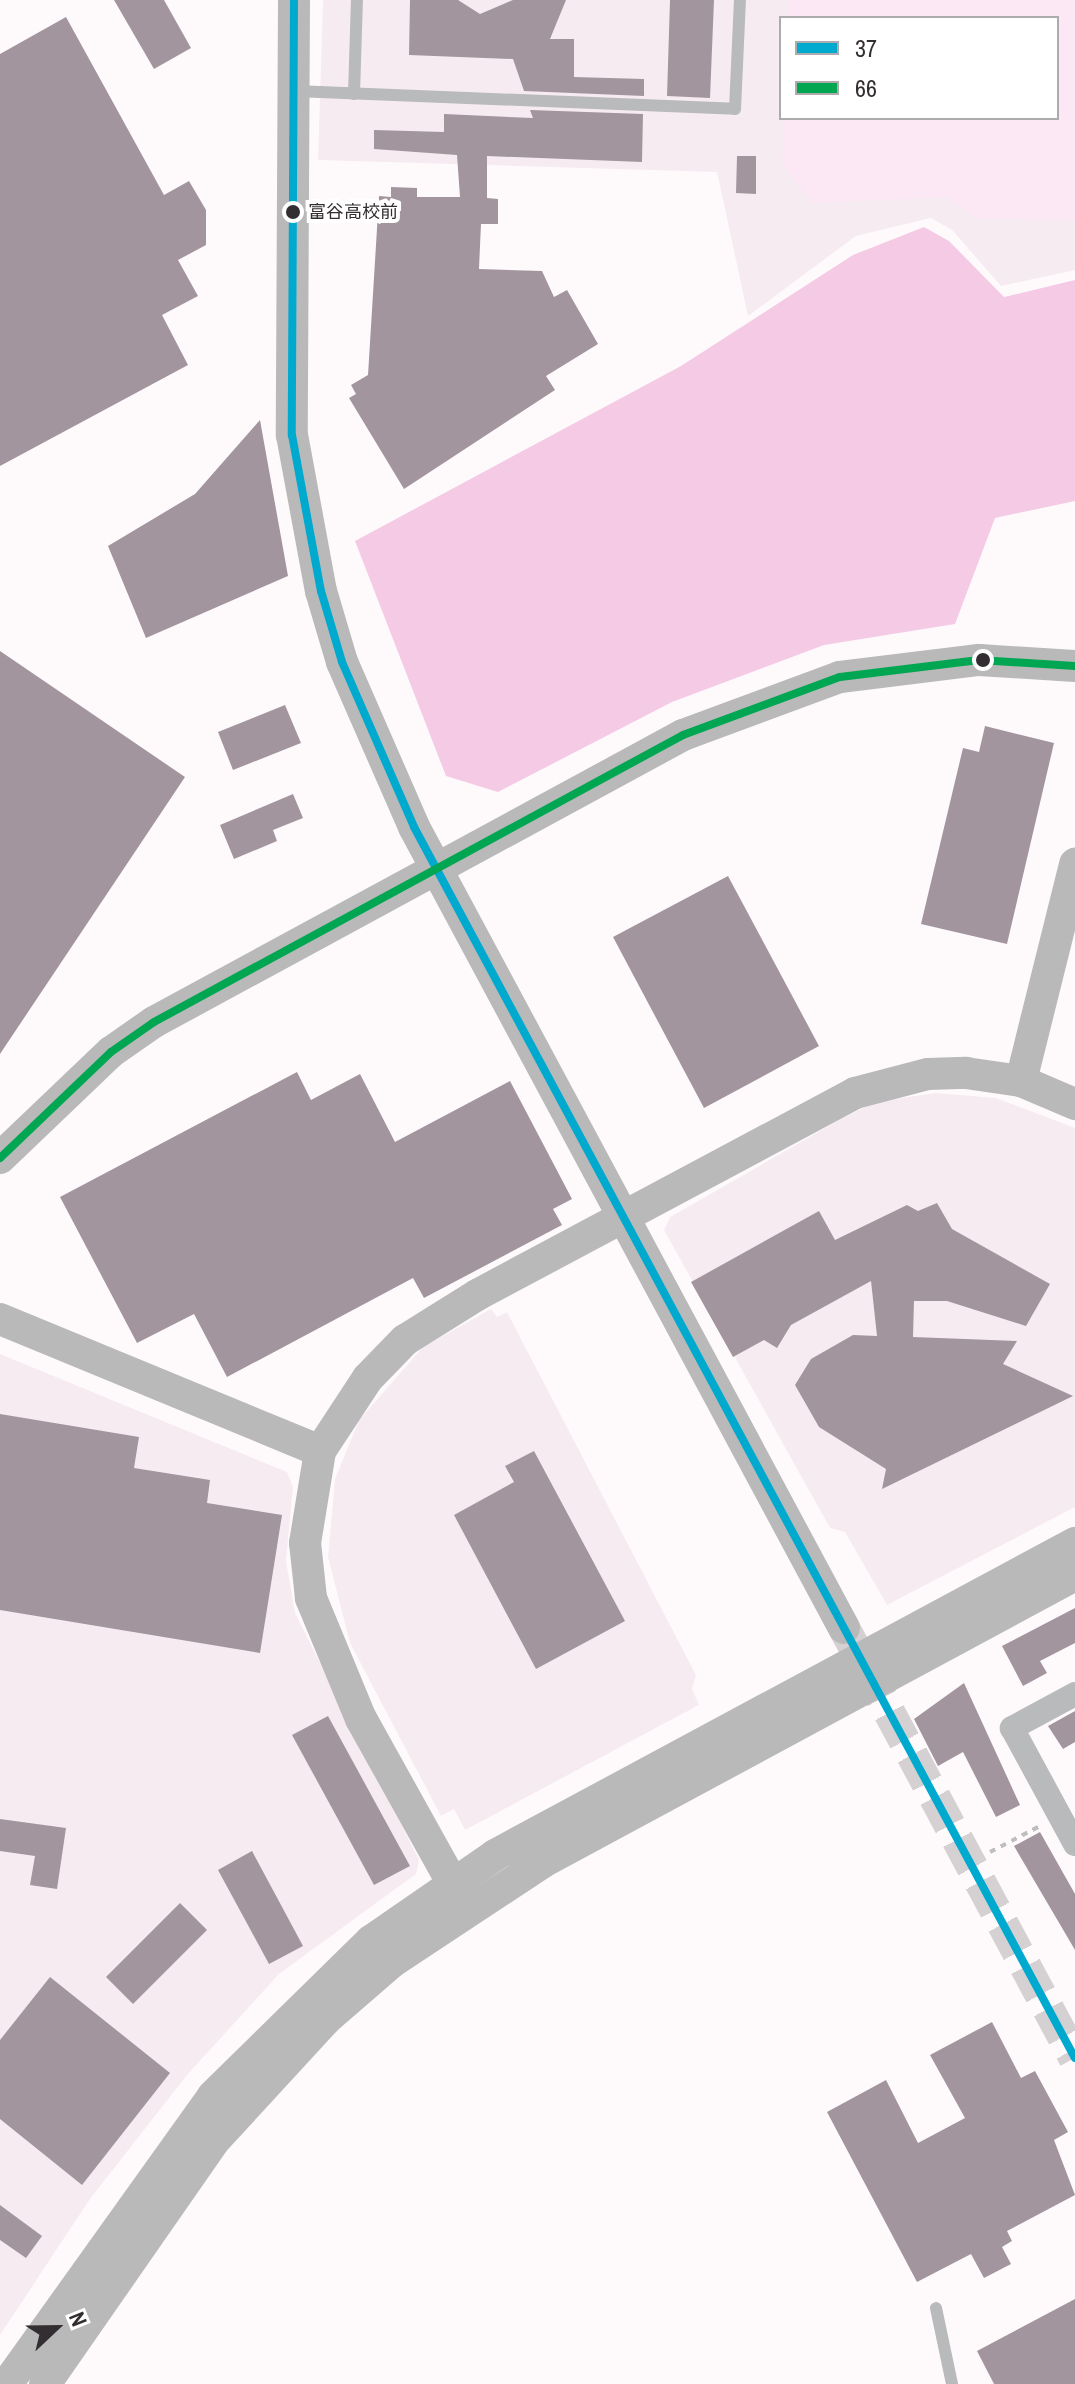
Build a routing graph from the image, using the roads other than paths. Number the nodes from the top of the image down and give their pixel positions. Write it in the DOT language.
graph roads {
  1 [pos="294,0"];
  2 [pos="357,0"];
  3 [pos="740,0"];
  4 [pos="291,91"];
  5 [pos="354,94"];
  6 [pos="1075,666"];
  7 [pos="1075,864"];
  8 [pos="435,868"];
  9 [pos="1021,1081"];
  10 [pos="1075,1104"];
  11 [pos="0,1158"];
  12 [pos="619,1216"];
  13 [pos="0,1319"];
  14 [pos="320,1451"];
  15 [pos="1075,1543"];
  16 [pos="1075,1575"];
  17 [pos="844,1628"];
  18 [pos="1075,1694"];
  19 [pos="1069,1829"];
  20 [pos="453,1884"];
  21 [pos="936,2308"];
  22 [pos="7,2384"];
  23 [pos="45,2384"];
  24 [pos="952,2384"];
  1 -- 4 [label="street"];
  2 -- 5 [label="lane"];
  3 -- 5 [label="lane"];
  4 -- 5 [label="lane"];
  4 -- 8 [label="street"];
  6 -- 8 [label="street"];
  7 -- 9 [label="street"];
  8 -- 11 [label="street"];
  8 -- 12 [label="street"];
  9 -- 10 [label="street"];
  9 -- 12 [label="street"];
  12 -- 14 [label="street"];
  12 -- 17 [label="street"];
  13 -- 14 [label="street"];
  14 -- 20 [label="street"];
  15 -- 20 [label="street"];
  16 -- 23 [label="street"];
  18 -- 19 [label="street"];
  20 -- 22 [label="street"];
  21 -- 24 [label="lane"];
}
